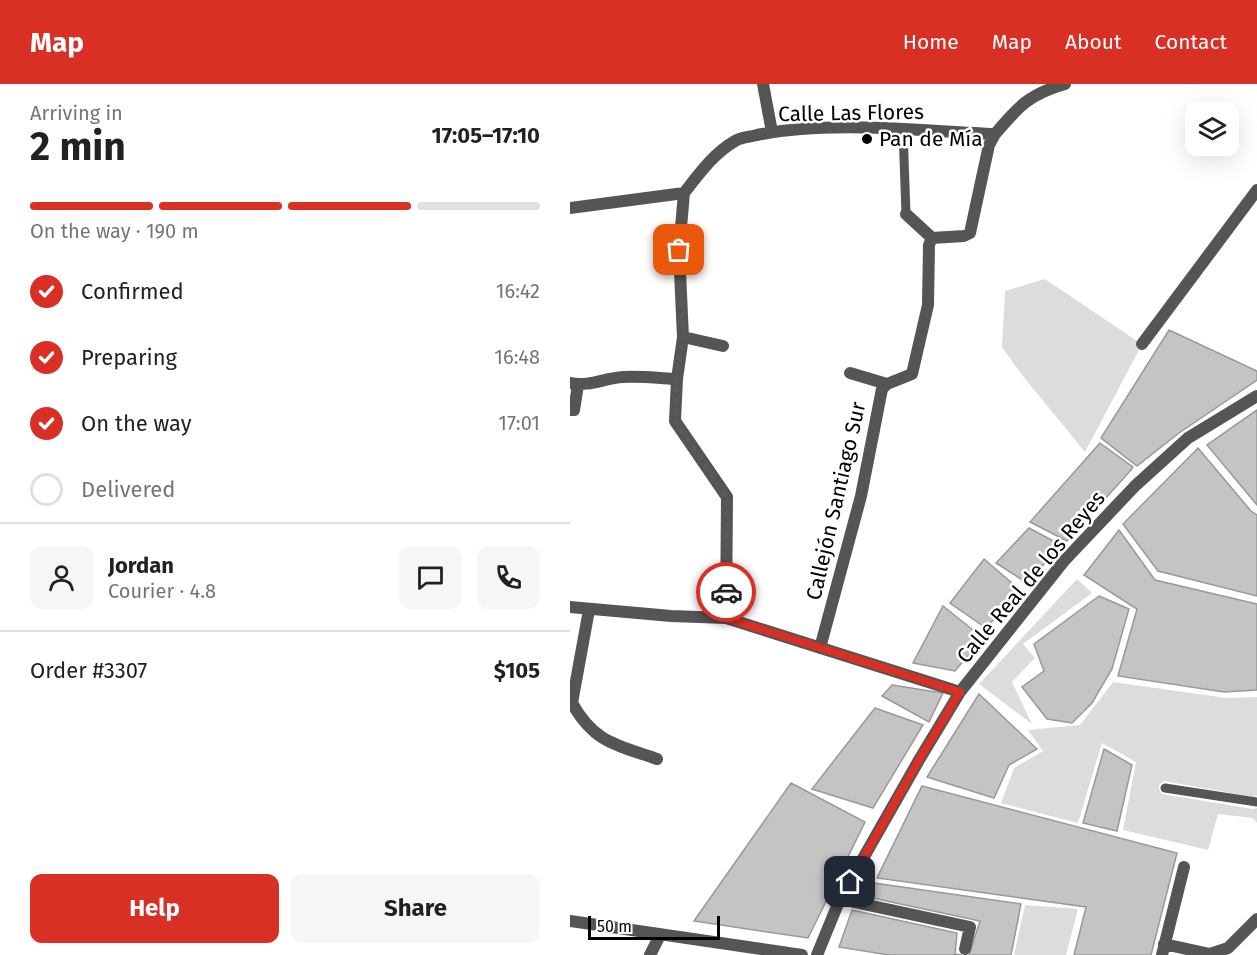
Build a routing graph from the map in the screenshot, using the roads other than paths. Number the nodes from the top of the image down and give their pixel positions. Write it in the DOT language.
graph roads {
  1 [pos="763,84"];
  2 [pos="1065,84"];
  3 [pos="903,130"];
  4 [pos="772,132"];
  5 [pos="995,134"];
  6 [pos="1257,190"];
  7 [pos="684,193"];
  8 [pos="570,208"];
  9 [pos="906,214"];
  10 [pos="932,238"];
  11 [pos="683,337"];
  12 [pos="1142,344"];
  13 [pos="723,346"];
  14 [pos="850,373"];
  15 [pos="677,379"];
  16 [pos="574,384"];
  17 [pos="887,384"];
  18 [pos="1257,396"];
  19 [pos="570,410"];
  20 [pos="570,606"];
  21 [pos="589,610"];
  22 [pos="726,618"];
  23 [pos="820,648"];
  24 [pos="960,692"];
  25 [pos="657,759"];
  26 [pos="1165,788"];
  27 [pos="1257,802"];
  28 [pos="1184,867"];
  29 [pos="840,899"];
  30 [pos="1257,919"];
  31 [pos="570,921"];
  32 [pos="660,935"];
  33 [pos="965,949"];
  34 [pos="1163,950"];
  35 [pos="650,955"];
  36 [pos="802,955"];
  37 [pos="817,955"];
  1 -- 4 [label="street"];
  2 -- 5 [label="street"];
  3 -- 4 [label="street, Calle Las Flores"];
  3 -- 5 [label="street, Calle Las Flores"];
  3 -- 9 [label="lane"];
  4 -- 7 [label="street, Calle Las Flores"];
  5 -- 10 [label="street"];
  6 -- 12 [label="street"];
  7 -- 8 [label="street"];
  7 -- 11 [label="street"];
  9 -- 10 [label="street"];
  10 -- 17 [label="street, Callejón Santiago Sur"];
  11 -- 13 [label="street"];
  11 -- 15 [label="street"];
  14 -- 17 [label="street"];
  15 -- 16 [label="street"];
  15 -- 22 [label="street"];
  16 -- 19 [label="street"];
  17 -- 23 [label="street, Callejón Santiago Sur"];
  18 -- 24 [label="street, Calle Real de los Reyes"];
  20 -- 21 [label="street"];
  21 -- 22 [label="street"];
  21 -- 25 [label="street"];
  22 -- 23 [label="street"];
  23 -- 24 [label="street"];
  24 -- 29 [label="street, Calle Real de los Reyes"];
  26 -- 27 [label="lane"];
  28 -- 34 [label="street"];
  29 -- 33 [label="street"];
  29 -- 37 [label="street, Calle Real de los Reyes"];
  30 -- 34 [label="street"];
  31 -- 32 [label="street"];
  32 -- 35 [label="street"];
  32 -- 36 [label="street"];
}
